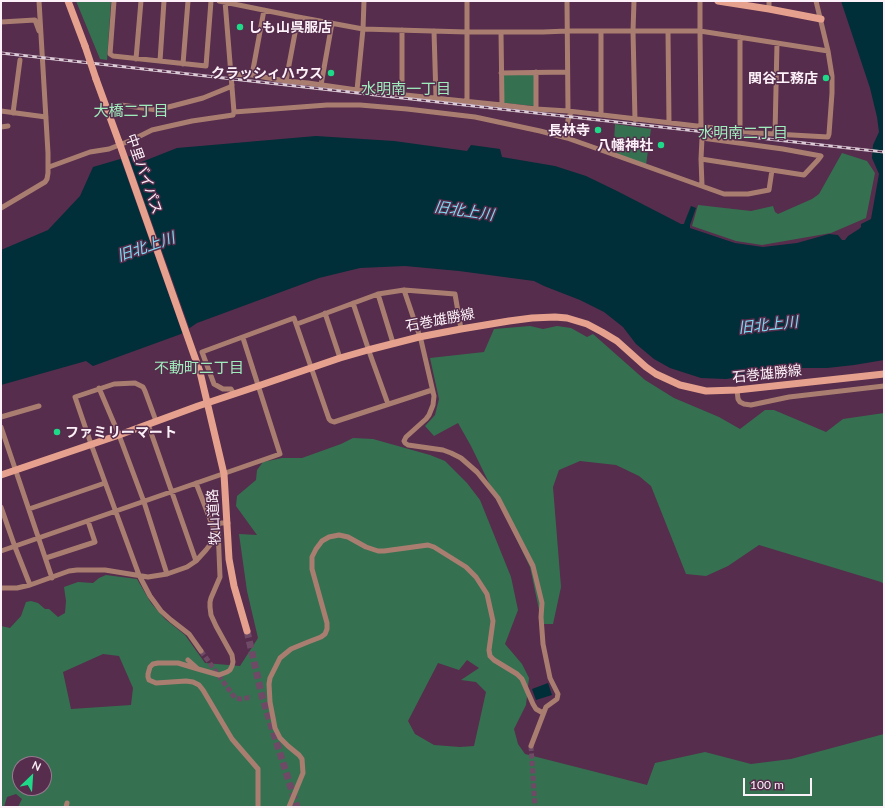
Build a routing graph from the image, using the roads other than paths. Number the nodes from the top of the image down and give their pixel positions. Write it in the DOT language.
graph roads {
  1 [pos="39,1"];
  2 [pos="68,1"];
  3 [pos="114,1"];
  4 [pos="141,1"];
  5 [pos="164,1"];
  6 [pos="188,1"];
  7 [pos="211,1"];
  8 [pos="220,1"];
  9 [pos="225,1"];
  10 [pos="364,1"];
  11 [pos="467,1"];
  12 [pos="567,1"];
  13 [pos="634,1"];
  14 [pos="700,1"];
  15 [pos="718,1"];
  16 [pos="816,1"];
  17 [pos="769,5"];
  18 [pos="264,10"];
  19 [pos="298,17"];
  20 [pos="821,19"];
  21 [pos="1,22"];
  22 [pos="332,23"];
  23 [pos="363,28"];
  24 [pos="402,30"];
  25 [pos="700,30"];
  26 [pos="434,31"];
  27 [pos="567,31"];
  28 [pos="601,31"];
  29 [pos="633,31"];
  30 [pos="668,31"];
  31 [pos="467,32"];
  32 [pos="501,32"];
  33 [pos="740,37"];
  34 [pos="41,38"];
  35 [pos="777,43"];
  36 [pos="828,51"];
  37 [pos="136,59"];
  38 [pos="20,60"];
  39 [pos="160,61"];
  40 [pos="183,64"];
  41 [pos="536,72"];
  42 [pos="567,72"];
  43 [pos="502,73"];
  44 [pos="232,74"];
  45 [pos="252,75"];
  46 [pos="286,81"];
  47 [pos="232,85"];
  48 [pos="321,85"];
  49 [pos="357,90"];
  50 [pos="402,95"];
  51 [pos="436,98"];
  52 [pos="467,101"];
  53 [pos="121,105"];
  54 [pos="502,105"];
  55 [pos="536,109"];
  56 [pos="1,111"];
  57 [pos="234,112"];
  58 [pos="569,112"];
  59 [pos="13,113"];
  60 [pos="601,115"];
  61 [pos="46,117"];
  62 [pos="635,120"];
  63 [pos="669,123"];
  64 [pos="8,126"];
  65 [pos="702,126"];
  66 [pos="1,127"];
  67 [pos="740,130"];
  68 [pos="775,134"];
  69 [pos="567,138"];
  70 [pos="701,159"];
  71 [pos="49,167"];
  72 [pos="772,170"];
  73 [pos="702,186"];
  74 [pos="1,208"];
  75 [pos="404,290"];
  76 [pos="378,294"];
  77 [pos="353,303"];
  78 [pos="325,314"];
  79 [pos="296,324"];
  80 [pos="461,329"];
  81 [pos="419,337"];
  82 [pos="243,338"];
  83 [pos="393,343"];
  84 [pos="368,350"];
  85 [pos="340,358"];
  86 [pos="311,368"];
  87 [pos="884,374"];
  88 [pos="258,386"];
  89 [pos="884,386"];
  90 [pos="99,388"];
  91 [pos="432,390"];
  92 [pos="738,390"];
  93 [pos="234,394"];
  94 [pos="207,402"];
  95 [pos="388,404"];
  96 [pos="39,406"];
  97 [pos="1,417"];
  98 [pos="156,421"];
  99 [pos="148,424"];
  100 [pos="1,427"];
  101 [pos="119,434"];
  102 [pos="91,444"];
  103 [pos="16,470"];
  104 [pos="224,474"];
  105 [pos="1,476"];
  106 [pos="105,483"];
  107 [pos="196,483"];
  108 [pos="171,492"];
  109 [pos="144,502"];
  110 [pos="1,507"];
  111 [pos="29,509"];
  112 [pos="115,511"];
  113 [pos="88,521"];
  114 [pos="228,523"];
  115 [pos="39,538"];
  116 [pos="14,546"];
  117 [pos="1,551"];
  118 [pos="46,558"];
  119 [pos="196,561"];
  120 [pos="167,574"];
  121 [pos="139,575"];
  122 [pos="52,578"];
  123 [pos="30,585"];
  124 [pos="1,589"];
  125 [pos="247,631"];
  126 [pos="200,651"];
  127 [pos="188,660"];
  128 [pos="198,669"];
  129 [pos="544,713"];
  130 [pos="531,746"];
  131 [pos="258,807"];
  132 [pos="289,807"];
  1 -- 34 [label="street"];
  2 -- 94 [label="main road, 中里バイパス, bridge"];
  3 -- 37 [label="street"];
  4 -- 37 [label="street"];
  5 -- 39 [label="street"];
  6 -- 40 [label="street"];
  7 -- 40 [label="street"];
  8 -- 9 [label="street"];
  9 -- 18 [label="street"];
  9 -- 44 [label="street"];
  10 -- 23 [label="street"];
  11 -- 31 [label="street"];
  12 -- 27 [label="street"];
  13 -- 29 [label="street"];
  14 -- 25 [label="street"];
  15 -- 17 [label="main road"];
  16 -- 20 [label="street"];
  17 -- 20 [label="main road"];
  18 -- 19 [label="street"];
  18 -- 45 [label="street"];
  19 -- 22 [label="street"];
  19 -- 46 [label="street"];
  20 -- 36 [label="street"];
  21 -- 34 [label="street"];
  22 -- 23 [label="street"];
  22 -- 48 [label="street"];
  23 -- 24 [label="street"];
  23 -- 49 [label="street"];
  24 -- 26 [label="street"];
  24 -- 50 [label="street"];
  25 -- 30 [label="street"];
  25 -- 33 [label="street"];
  25 -- 65 [label="street"];
  26 -- 31 [label="street"];
  26 -- 51 [label="street"];
  27 -- 28 [label="street"];
  27 -- 32 [label="street"];
  27 -- 42 [label="street"];
  28 -- 29 [label="street"];
  28 -- 60 [label="street"];
  29 -- 30 [label="street"];
  29 -- 62 [label="street"];
  30 -- 63 [label="street"];
  31 -- 32 [label="street"];
  31 -- 52 [label="street"];
  32 -- 43 [label="street"];
  33 -- 35 [label="street"];
  33 -- 67 [label="street"];
  34 -- 61 [label="street"];
  35 -- 36 [label="street"];
  35 -- 68 [label="street"];
  36 -- 68 [label="street"];
  37 -- 39 [label="street"];
  38 -- 59 [label="street"];
  39 -- 40 [label="street"];
  41 -- 42 [label="street"];
  41 -- 43 [label="street"];
  41 -- 55 [label="street"];
  42 -- 58 [label="street"];
  43 -- 54 [label="street"];
  44 -- 45 [label="street"];
  44 -- 47 [label="street"];
  45 -- 46 [label="street"];
  46 -- 48 [label="street"];
  47 -- 53 [label="street"];
  47 -- 57 [label="street"];
  48 -- 49 [label="street"];
  49 -- 50 [label="street"];
  50 -- 51 [label="street"];
  51 -- 52 [label="street"];
  52 -- 54 [label="street"];
  54 -- 55 [label="street"];
  55 -- 58 [label="street"];
  56 -- 59 [label="street"];
  57 -- 69 [label="street"];
  57 -- 71 [label="street"];
  58 -- 60 [label="street"];
  58 -- 69 [label="street"];
  59 -- 61 [label="street"];
  60 -- 62 [label="street"];
  61 -- 71 [label="street"];
  62 -- 63 [label="street"];
  63 -- 65 [label="street"];
  64 -- 66 [label="street"];
  65 -- 67 [label="street"];
  67 -- 68 [label="street"];
  69 -- 73 [label="street"];
  70 -- 72 [label="street"];
  70 -- 72 [label="street"];
  70 -- 73 [label="street"];
  71 -- 74 [label="street"];
  72 -- 73 [label="street"];
  75 -- 76 [label="street"];
  75 -- 80 [label="street"];
  75 -- 81 [label="street"];
  76 -- 77 [label="street"];
  76 -- 83 [label="street"];
  77 -- 78 [label="street"];
  77 -- 84 [label="street"];
  78 -- 79 [label="street"];
  78 -- 85 [label="street"];
  79 -- 82 [label="street"];
  79 -- 86 [label="street"];
  80 -- 81 [label="main road, 石巻雄勝線"];
  80 -- 92 [label="main road, 石巻雄勝線"];
  81 -- 83 [label="main road, 石巻雄勝線"];
  81 -- 91 [label="street"];
  82 -- 88 [label="street"];
  82 -- 93 [label="street"];
  83 -- 84 [label="main road, 石巻雄勝線"];
  84 -- 85 [label="main road, 石巻雄勝線"];
  84 -- 95 [label="street"];
  85 -- 86 [label="main road, 石巻雄勝線"];
  86 -- 88 [label="main road, 石巻雄勝線"];
  86 -- 95 [label="street"];
  87 -- 92 [label="main road, 石巻雄勝線"];
  88 -- 93 [label="main road, 石巻雄勝線"];
  88 -- 104 [label="street"];
  89 -- 92 [label="street"];
  90 -- 98 [label="street"];
  90 -- 101 [label="street"];
  90 -- 102 [label="street"];
  91 -- 95 [label="street"];
  91 -- 129 [label="street"];
  93 -- 94 [label="main road, 石巻雄勝線"];
  94 -- 98 [label="main road, 石巻雄勝線"];
  94 -- 104 [label="main road, 牧山道路"];
  96 -- 97 [label="street"];
  98 -- 99 [label="main road, 石巻雄勝線"];
  99 -- 101 [label="main road, 石巻雄勝線"];
  99 -- 108 [label="street"];
  100 -- 103 [label="street"];
  101 -- 102 [label="main road, 石巻雄勝線"];
  101 -- 109 [label="street"];
  102 -- 103 [label="main road, 石巻雄勝線"];
  102 -- 106 [label="street"];
  103 -- 105 [label="main road, 石巻雄勝線"];
  103 -- 111 [label="street"];
  104 -- 107 [label="street"];
  104 -- 114 [label="main road, 牧山道路"];
  106 -- 111 [label="street"];
  106 -- 112 [label="street"];
  107 -- 108 [label="street"];
  107 -- 119 [label="street"];
  108 -- 109 [label="street"];
  108 -- 119 [label="street"];
  109 -- 112 [label="street"];
  109 -- 120 [label="street"];
  110 -- 116 [label="street"];
  111 -- 115 [label="street"];
  112 -- 113 [label="street"];
  112 -- 121 [label="street"];
  113 -- 115 [label="street"];
  113 -- 118 [label="street"];
  114 -- 125 [label="main road, 牧山道路"];
  114 -- 128 [label="street"];
  115 -- 116 [label="street"];
  115 -- 118 [label="street"];
  116 -- 117 [label="street"];
  116 -- 123 [label="street"];
  118 -- 122 [label="street"];
  119 -- 120 [label="street"];
  120 -- 121 [label="street"];
  121 -- 122 [label="street"];
  121 -- 126 [label="street"];
  122 -- 123 [label="street"];
  123 -- 124 [label="street"];
  127 -- 128 [label="street"];
  128 -- 131 [label="street"];
  129 -- 130 [label="street"];
  129 -- 132 [label="street"];
}
